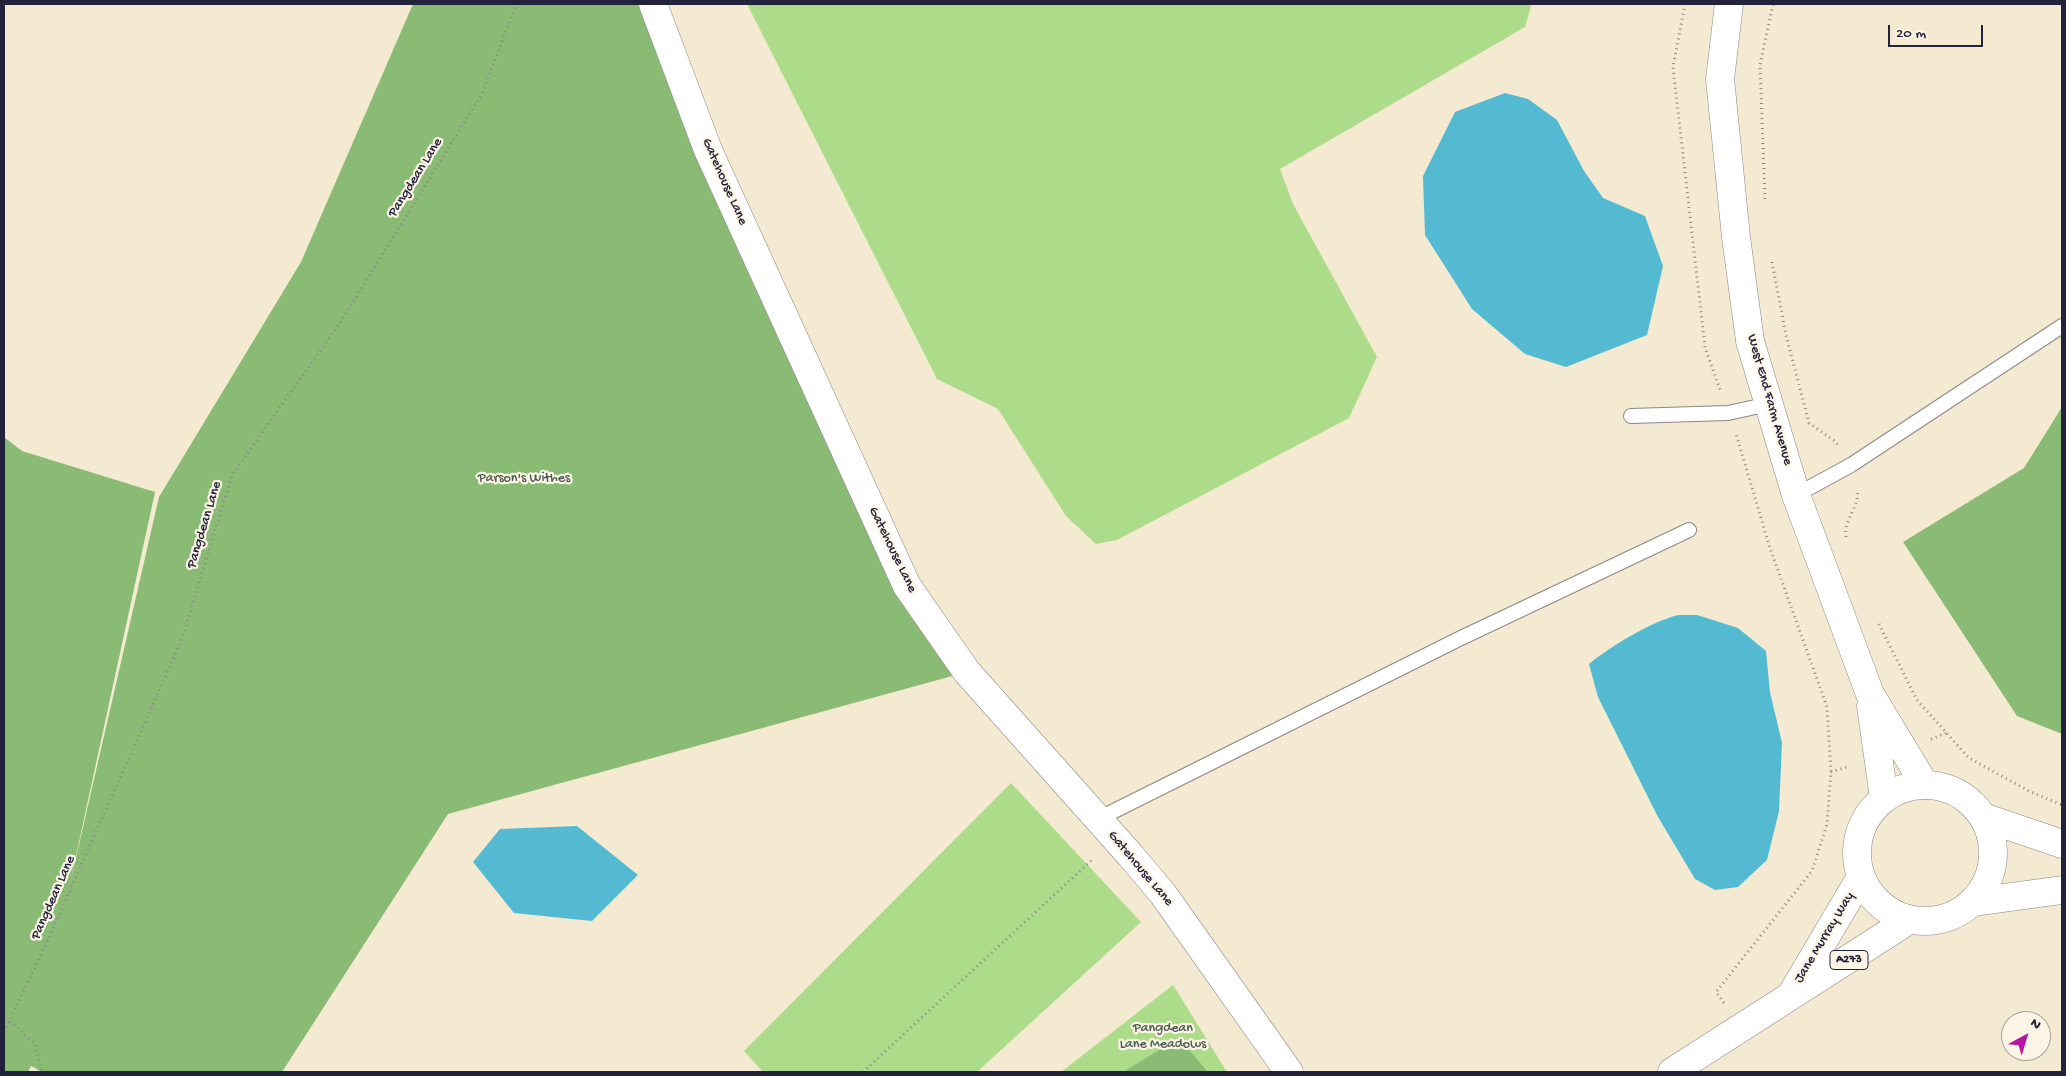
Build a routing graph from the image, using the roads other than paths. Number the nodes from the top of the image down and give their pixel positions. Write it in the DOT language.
graph roads {
  1 [pos="653,4"];
  2 [pos="1729,4"];
  3 [pos="2062,326"];
  4 [pos="1769,404"];
  5 [pos="1631,416"];
  6 [pos="1796,495"];
  7 [pos="1689,530"];
  8 [pos="1870,694"];
  9 [pos="1925,785"];
  10 [pos="1884,798"];
  11 [pos="1983,817"];
  12 [pos="1105,827"];
  13 [pos="2062,844"];
  14 [pos="1860,877"];
  15 [pos="2062,890"];
  16 [pos="1974,902"];
  17 [pos="1909,920"];
  18 [pos="1788,999"];
  19 [pos="1289,1072"];
  20 [pos="1672,1072"];
  1 -- 12 [label="street, Gatehouse Lane"];
  2 -- 4 [label="street, West End Farm Avenue"];
  3 -- 6 [label="lane"];
  4 -- 5 [label="lane"];
  4 -- 6 [label="street, West End Farm Avenue"];
  6 -- 8 [label="street, West End Farm Avenue"];
  7 -- 12 [label="lane"];
  8 -- 9 [label="street, West End Farm Avenue"];
  8 -- 10 [label="street, West End Farm Avenue"];
  9 -- 10 [label="street"];
  9 -- 11 [label="street"];
  10 -- 14 [label="street"];
  11 -- 13 [label="street"];
  11 -- 16 [label="street"];
  12 -- 19 [label="street, Gatehouse Lane"];
  14 -- 17 [label="street"];
  14 -- 18 [label="street, Jane Murray Way / A273"];
  15 -- 16 [label="street"];
  16 -- 17 [label="street"];
  17 -- 18 [label="street, Jane Murray Way / A273"];
  18 -- 20 [label="street, Jane Murray Way / A273"];
}
